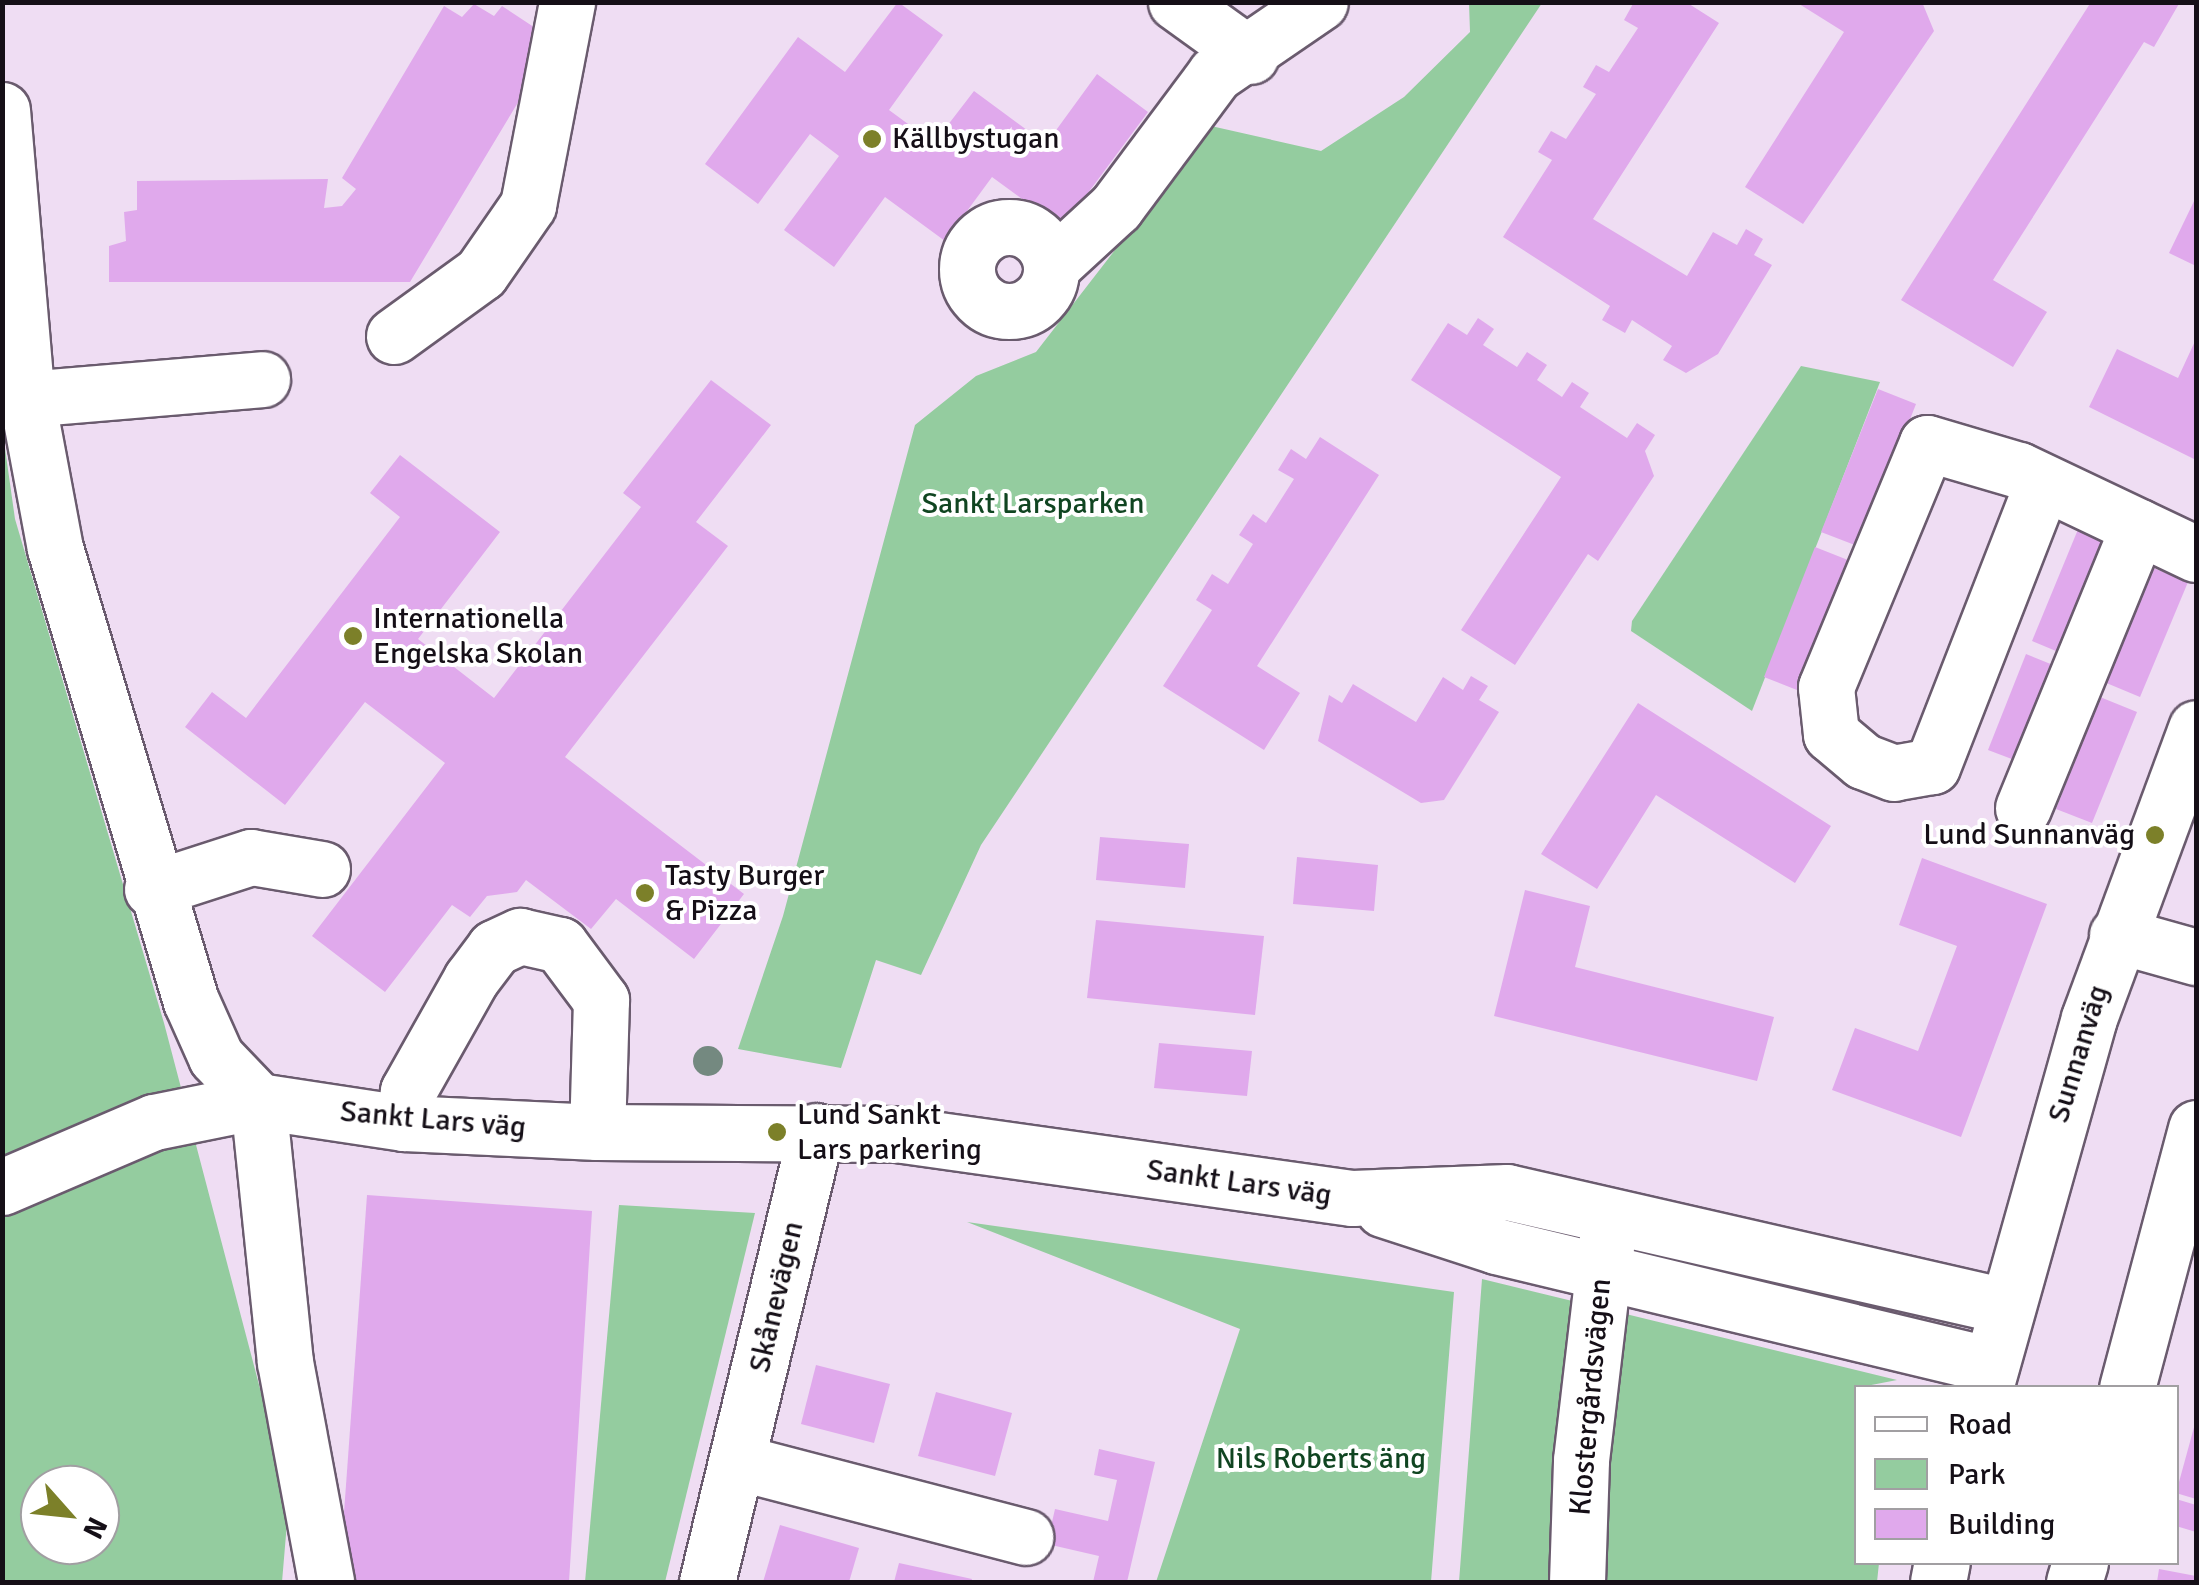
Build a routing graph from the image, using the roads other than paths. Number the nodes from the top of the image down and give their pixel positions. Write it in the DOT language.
graph roads {
  1 [pos="568,2"];
  2 [pos="1176,2"];
  3 [pos="1320,2"];
  4 [pos="1251,56"];
  5 [pos="2,110"];
  6 [pos="1054,265"];
  7 [pos="394,336"];
  8 [pos="262,379"];
  9 [pos="15,400"];
  10 [pos="2043,482"];
  11 [pos="2138,527"];
  12 [pos="2196,554"];
  13 [pos="2196,728"];
  14 [pos="2023,808"];
  15 [pos="322,869"];
  16 [pos="152,889"];
  17 [pos="2117,934"];
  18 [pos="2196,957"];
  19 [pos="258,1102"];
  20 [pos="404,1123"];
  21 [pos="2196,1128"];
  22 [pos="816,1130"];
  23 [pos="597,1132"];
  24 [pos="2,1187"];
  25 [pos="1352,1198"];
  26 [pos="1612,1213"];
  27 [pos="1601,1272"];
  28 [pos="2005,1306"];
  29 [pos="1988,1376"];
  30 [pos="2129,1385"];
  31 [pos="738,1462"];
  32 [pos="1025,1537"];
  33 [pos="326,1582"];
  34 [pos="708,1582"];
  35 [pos="1577,1582"];
  1 -- 7 [label="street"];
  2 -- 4 [label="street"];
  3 -- 4 [label="street"];
  4 -- 6 [label="street"];
  5 -- 9 [label="street"];
  8 -- 9 [label="street"];
  9 -- 16 [label="street"];
  10 -- 10 [label="street"];
  10 -- 11 [label="street"];
  11 -- 12 [label="street"];
  11 -- 14 [label="street"];
  13 -- 17 [label="street, Sunnanväg"];
  15 -- 16 [label="street"];
  16 -- 19 [label="street"];
  17 -- 18 [label="street"];
  17 -- 28 [label="street, Sunnanväg"];
  19 -- 20 [label="street, Sankt Lars väg"];
  19 -- 24 [label="street, Sankt Lars väg"];
  19 -- 33 [label="street"];
  20 -- 23 [label="street, Sankt Lars väg"];
  20 -- 23 [label="street"];
  21 -- 30 [label="street"];
  22 -- 23 [label="street, Sankt Lars väg"];
  22 -- 25 [label="street, Sankt Lars väg"];
  22 -- 31 [label="street, Skånevägen"];
  25 -- 26 [label="street, Sankt Lars väg"];
  25 -- 27 [label="street, Sankt Lars väg"];
  26 -- 27 [label="street, Klostergårdsvägen"];
  26 -- 28 [label="street, Sankt Lars väg"];
  27 -- 29 [label="street, Sankt Lars väg"];
  27 -- 35 [label="street, Klostergårdsvägen"];
  28 -- 29 [label="street, Sunnanväg"];
  31 -- 32 [label="street"];
  31 -- 34 [label="street, Skånevägen"];
}
